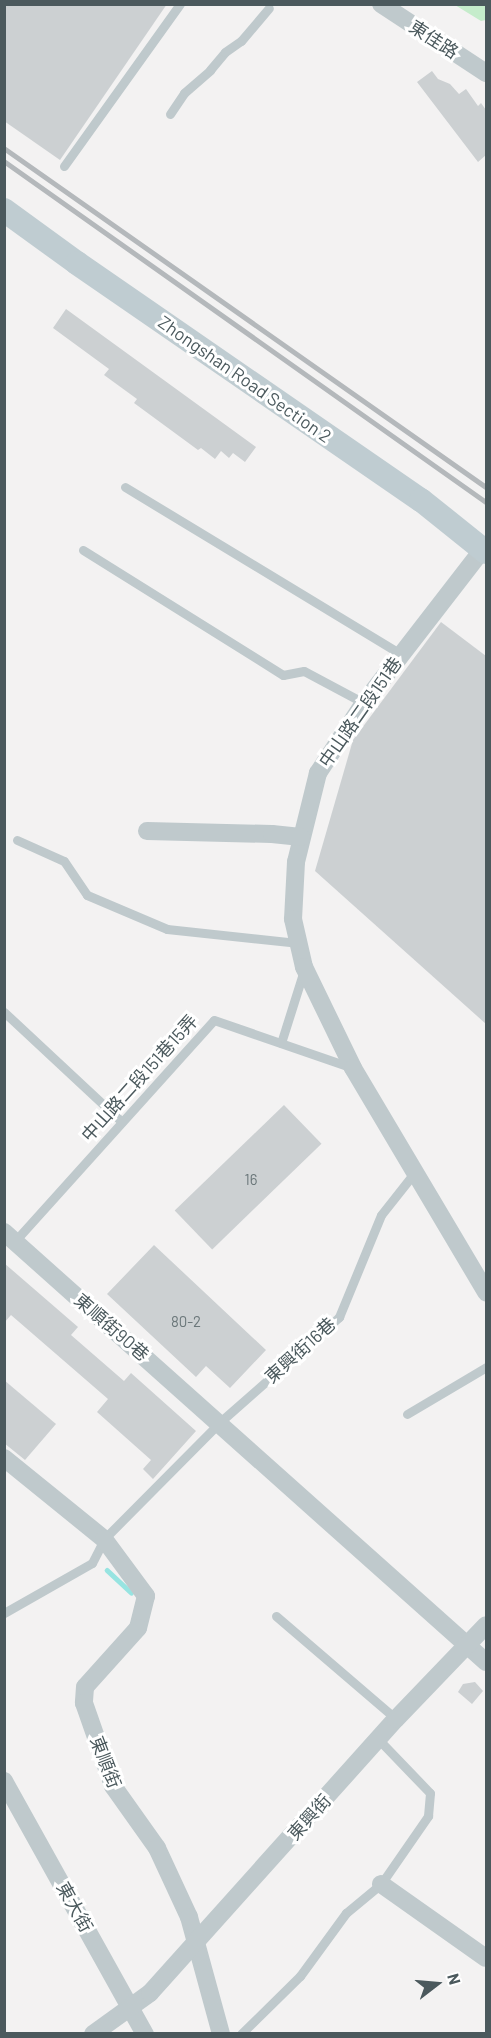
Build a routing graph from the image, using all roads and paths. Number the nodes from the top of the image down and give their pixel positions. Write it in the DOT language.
graph roads {
  1 [pos="180,4"];
  2 [pos="381,4"];
  3 [pos="269,8"];
  4 [pos="486,74"];
  5 [pos="170,114"];
  6 [pos="64,166"];
  7 [pos="7,216"];
  8 [pos="124,487"];
  9 [pos="83,550"];
  10 [pos="485,552"];
  11 [pos="401,654"];
  12 [pos="364,703"];
  13 [pos="147,831"];
  14 [pos="302,837"];
  15 [pos="17,840"];
  16 [pos="298,943"];
  17 [pos="304,968"];
  18 [pos="4,1011"];
  19 [pos="281,1043"];
  20 [pos="353,1068"];
  21 [pos="122,1122"];
  22 [pos="416,1172"];
  23 [pos="10,1236"];
  24 [pos="486,1292"];
  25 [pos="486,1367"];
  26 [pos="407,1414"];
  27 [pos="220,1422"];
  28 [pos="4,1458"];
  29 [pos="104,1539"];
  30 [pos="4,1613"];
  31 [pos="276,1616"];
  32 [pos="486,1625"];
  33 [pos="468,1645"];
  34 [pos="486,1662"];
  35 [pos="396,1719"];
  36 [pos="379,1740"];
  37 [pos="4,1781"];
  38 [pos="381,1884"];
  39 [pos="195,1944"];
  40 [pos="486,1958"];
  41 [pos="131,2008"];
  42 [pos="93,2034"];
  43 [pos="145,2034"];
  44 [pos="221,2034"];
  45 [pos="241,2034"];
  1 -- 6 [label="lane"];
  2 -- 4 [label="street, 東佳路"];
  3 -- 5 [label="lane"];
  7 -- 10 [label="main road, Zhongshan Road Section 2"];
  8 -- 11 [label="lane"];
  9 -- 12 [label="lane"];
  10 -- 11 [label="street, 中山路二段151巷"];
  11 -- 12 [label="street, 中山路二段151巷"];
  12 -- 14 [label="street, 中山路二段151巷"];
  13 -- 14 [label="street"];
  14 -- 16 [label="street, 中山路二段151巷"];
  15 -- 16 [label="lane"];
  16 -- 17 [label="street, 中山路二段151巷"];
  17 -- 19 [label="lane"];
  17 -- 20 [label="street, 中山路二段151巷"];
  18 -- 21 [label="lane"];
  19 -- 20 [label="lane, 中山路二段151巷15弄"];
  19 -- 21 [label="lane, 中山路二段151巷15弄"];
  20 -- 22 [label="street"];
  21 -- 23 [label="lane, 中山路二段151巷15弄"];
  22 -- 24 [label="street"];
  22 -- 27 [label="lane, 東興街16巷"];
  23 -- 27 [label="street, 東順街90巷"];
  25 -- 26 [label="lane"];
  27 -- 29 [label="lane"];
  27 -- 33 [label="street"];
  28 -- 29 [label="street, 東順街"];
  29 -- 30 [label="lane"];
  29 -- 39 [label="street, 東順街"];
  31 -- 35 [label="lane"];
  32 -- 33 [label="street, 東興街"];
  33 -- 34 [label="street"];
  33 -- 35 [label="street, 東興街"];
  35 -- 36 [label="street, 東興街"];
  36 -- 38 [label="lane"];
  36 -- 39 [label="street, 東興街"];
  37 -- 41 [label="street, 東大街"];
  38 -- 40 [label="street"];
  38 -- 45 [label="lane"];
  39 -- 41 [label="street, 東興街"];
  39 -- 44 [label="street, 東順街"];
  41 -- 42 [label="street, 東興街"];
  41 -- 43 [label="street, 東大街"];
}
